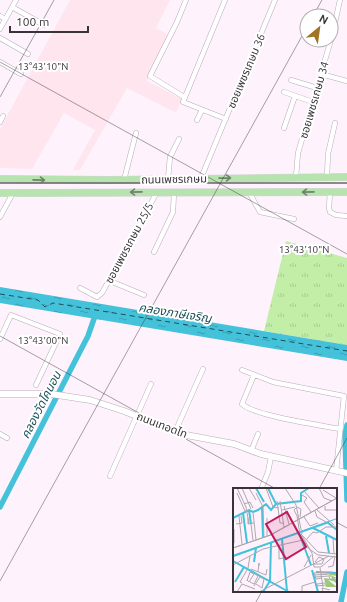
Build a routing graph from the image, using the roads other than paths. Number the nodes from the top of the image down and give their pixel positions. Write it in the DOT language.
graph roads {
  1 [pos="16,0"];
  2 [pos="186,0"];
  3 [pos="226,0"];
  4 [pos="275,0"];
  5 [pos="340,0"];
  6 [pos="12,7"];
  7 [pos="0,16"];
  8 [pos="5,19"];
  9 [pos="44,25"];
  10 [pos="0,29"];
  11 [pos="0,38"];
  12 [pos="28,54"];
  13 [pos="0,62"];
  14 [pos="21,74"];
  15 [pos="321,74"];
  16 [pos="291,80"];
  17 [pos="347,81"];
  18 [pos="317,88"];
  19 [pos="284,92"];
  20 [pos="295,96"];
  21 [pos="184,97"];
  22 [pos="313,102"];
  23 [pos="202,110"];
  24 [pos="3,116"];
  25 [pos="226,119"];
  26 [pos="198,120"];
  27 [pos="0,122"];
  28 [pos="335,123"];
  29 [pos="284,128"];
  30 [pos="136,133"];
  31 [pos="179,139"];
  32 [pos="296,177"];
  33 [pos="327,177"];
  34 [pos="347,177"];
  35 [pos="201,178"];
  36 [pos="0,179"];
  37 [pos="156,179"];
  38 [pos="168,179"];
  39 [pos="124,180"];
  40 [pos="157,192"];
  41 [pos="174,192"];
  42 [pos="249,192"];
  43 [pos="330,192"];
  44 [pos="347,192"];
  45 [pos="0,193"];
  46 [pos="13,193"];
  47 [pos="347,216"];
  48 [pos="0,217"];
  49 [pos="294,219"];
  50 [pos="154,252"];
  51 [pos="110,281"];
  52 [pos="80,288"];
  53 [pos="144,295"];
  54 [pos="0,339"];
  55 [pos="203,369"];
  56 [pos="242,370"];
  57 [pos="254,374"];
  58 [pos="151,384"];
  59 [pos="36,385"];
  60 [pos="0,394"];
  61 [pos="136,415"];
  62 [pos="340,429"];
  63 [pos="175,432"];
  64 [pos="0,434"];
  65 [pos="258,434"];
  66 [pos="7,438"];
  67 [pos="251,451"];
  68 [pos="271,457"];
  69 [pos="341,472"];
  70 [pos="110,476"];
  71 [pos="262,486"];
  1 -- 6 [label="street"];
  2 -- 21 [label="street"];
  3 -- 21 [label="street"];
  4 -- 25 [label="street, ซอยเพชรเกษม 36"];
  5 -- 15 [label="street, ซอยเพชรเกษม 34"];
  6 -- 8 [label="street"];
  6 -- 9 [label="street"];
  7 -- 8 [label="street"];
  8 -- 10 [label="street"];
  11 -- 12 [label="street"];
  13 -- 14 [label="street"];
  15 -- 17 [label="street"];
  15 -- 18 [label="street, ซอยเพชรเกษม 34"];
  16 -- 18 [label="street"];
  18 -- 22 [label="street, ซอยเพชรเกษม 34"];
  19 -- 20 [label="street"];
  20 -- 22 [label="street"];
  20 -- 29 [label="street"];
  21 -- 23 [label="street"];
  22 -- 32 [label="street, ซอยเพชรเกษม 34"];
  23 -- 25 [label="street"];
  23 -- 26 [label="street"];
  24 -- 27 [label="street"];
  25 -- 35 [label="street, ซอยเพชรเกษม 36"];
  28 -- 33 [label="street"];
  30 -- 39 [label="street"];
  31 -- 38 [label="street"];
  32 -- 33 [label="main road, ถนนเพชรเกษม"];
  35 -- 32 [label="main road, ถนนเพชรเกษม, one-way"];
  33 -- 34 [label="main road, ถนนเพชรเกษม"];
  35 -- 38 [label="main road, ถนนเพชรเกษม"];
  36 -- 39 [label="main road, ถนนเพชรเกษม, one-way"];
  37 -- 38 [label="main road, ถนนเพชรเกษม"];
  37 -- 39 [label="main road, ถนนเพชรเกษม"];
  37 -- 40 [label="main road"];
  40 -- 41 [label="main road, ถนนเพชรเกษม"];
  40 -- 46 [label="main road, ถนนเพชรเกษม, one-way"];
  40 -- 51 [label="street, ซอยเพชรเกษม 25/5"];
  41 -- 42 [label="main road, ถนนเพชรเกษม"];
  41 -- 50 [label="street"];
  43 -- 42 [label="main road, ถนนเพชรเกษม, one-way"];
  42 -- 49 [label="street"];
  43 -- 44 [label="main road, ถนนเพชรเกษม"];
  43 -- 47 [label="street"];
  45 -- 46 [label="main road, ถนนเพชรเกษม"];
  46 -- 48 [label="street"];
  51 -- 52 [label="street, ซอยเพชรเกษม 25/5"];
  51 -- 53 [label="street"];
  54 -- 59 [label="street"];
  55 -- 63 [label="street"];
  56 -- 57 [label="street"];
  57 -- 62 [label="street"];
  57 -- 62 [label="street"];
  58 -- 61 [label="street"];
  60 -- 61 [label="main road, ถนนเทอดไท"];
  61 -- 63 [label="main road, ถนนเทอดไท"];
  61 -- 70 [label="street"];
  62 -- 69 [label="street"];
  63 -- 67 [label="main road, ถนนเทอดไท"];
  64 -- 66 [label="street"];
  65 -- 67 [label="street"];
  67 -- 68 [label="main road, ถนนเทอดไท"];
  68 -- 69 [label="main road, ถนนเทอดไท"];
  68 -- 71 [label="street"];
}
